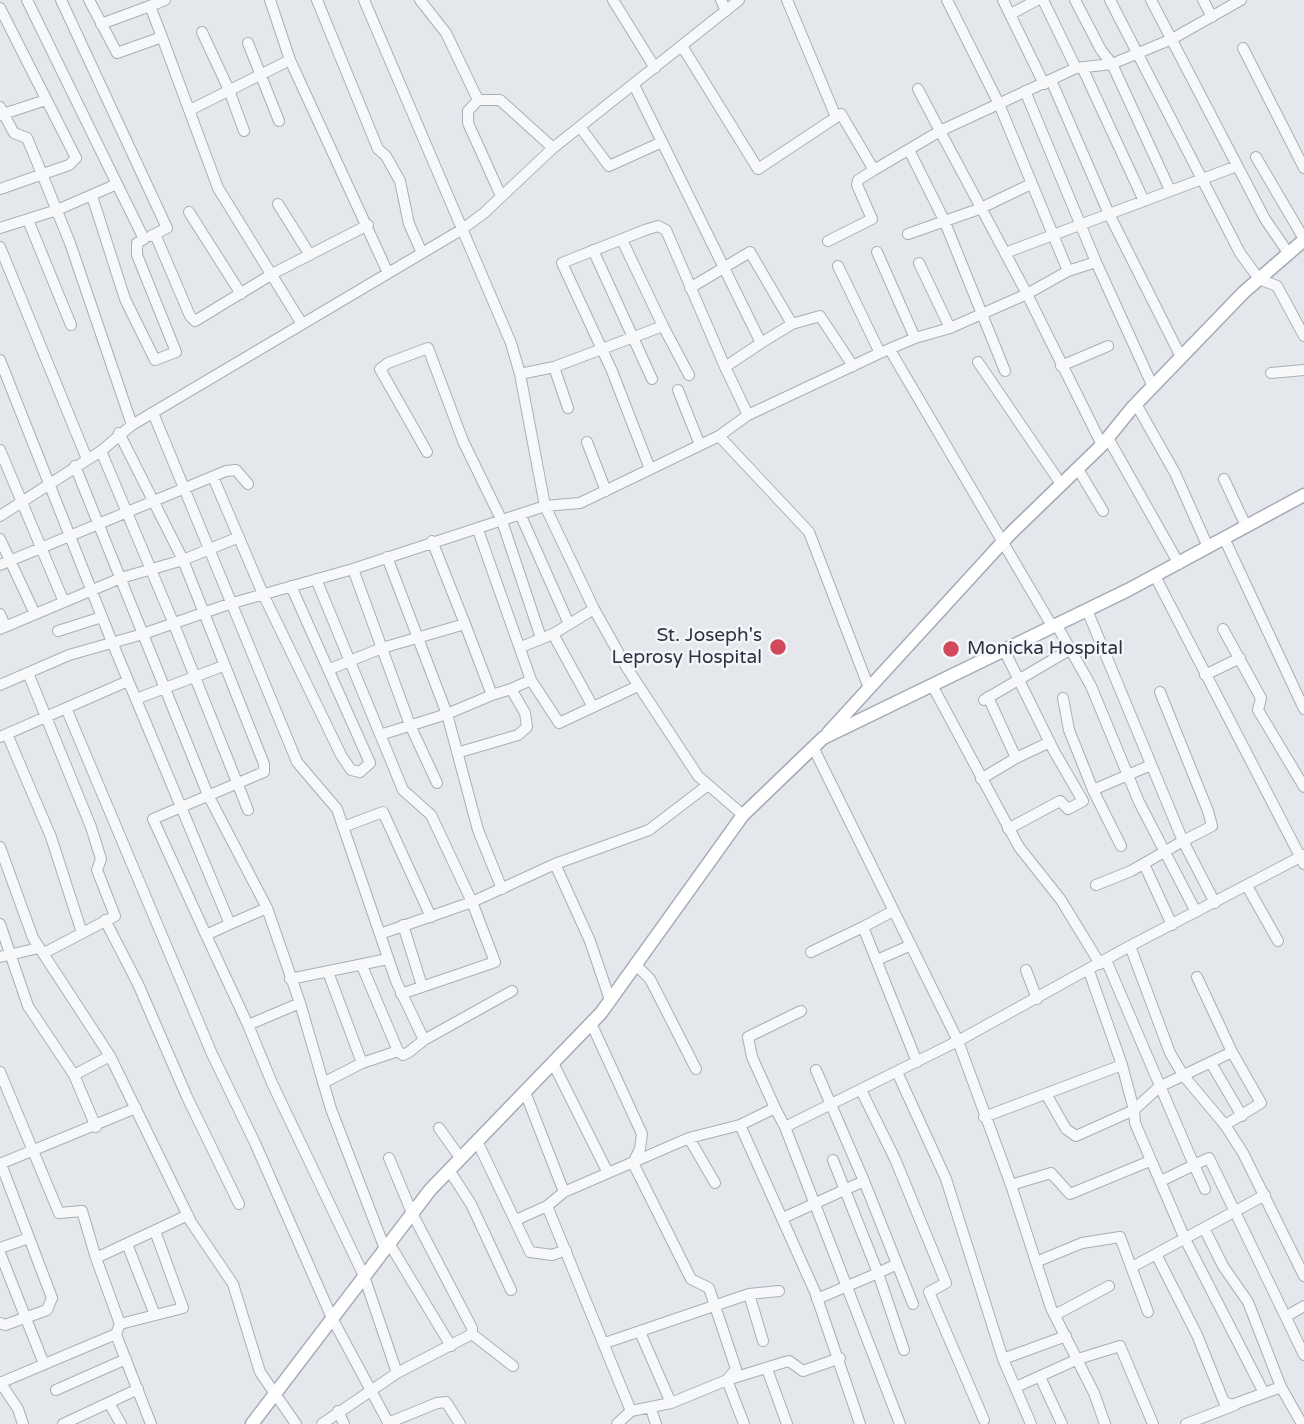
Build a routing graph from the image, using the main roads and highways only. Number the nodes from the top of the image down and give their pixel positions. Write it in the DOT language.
graph roads {
  1 [pos="1304,240"];
  2 [pos="1303,500"];
  3 [pos="823,738"];
  4 [pos="252,1424"];
  1 -- 3 [label="main road"];
  2 -- 3 [label="main road"];
  3 -- 4 [label="main road"];
}
